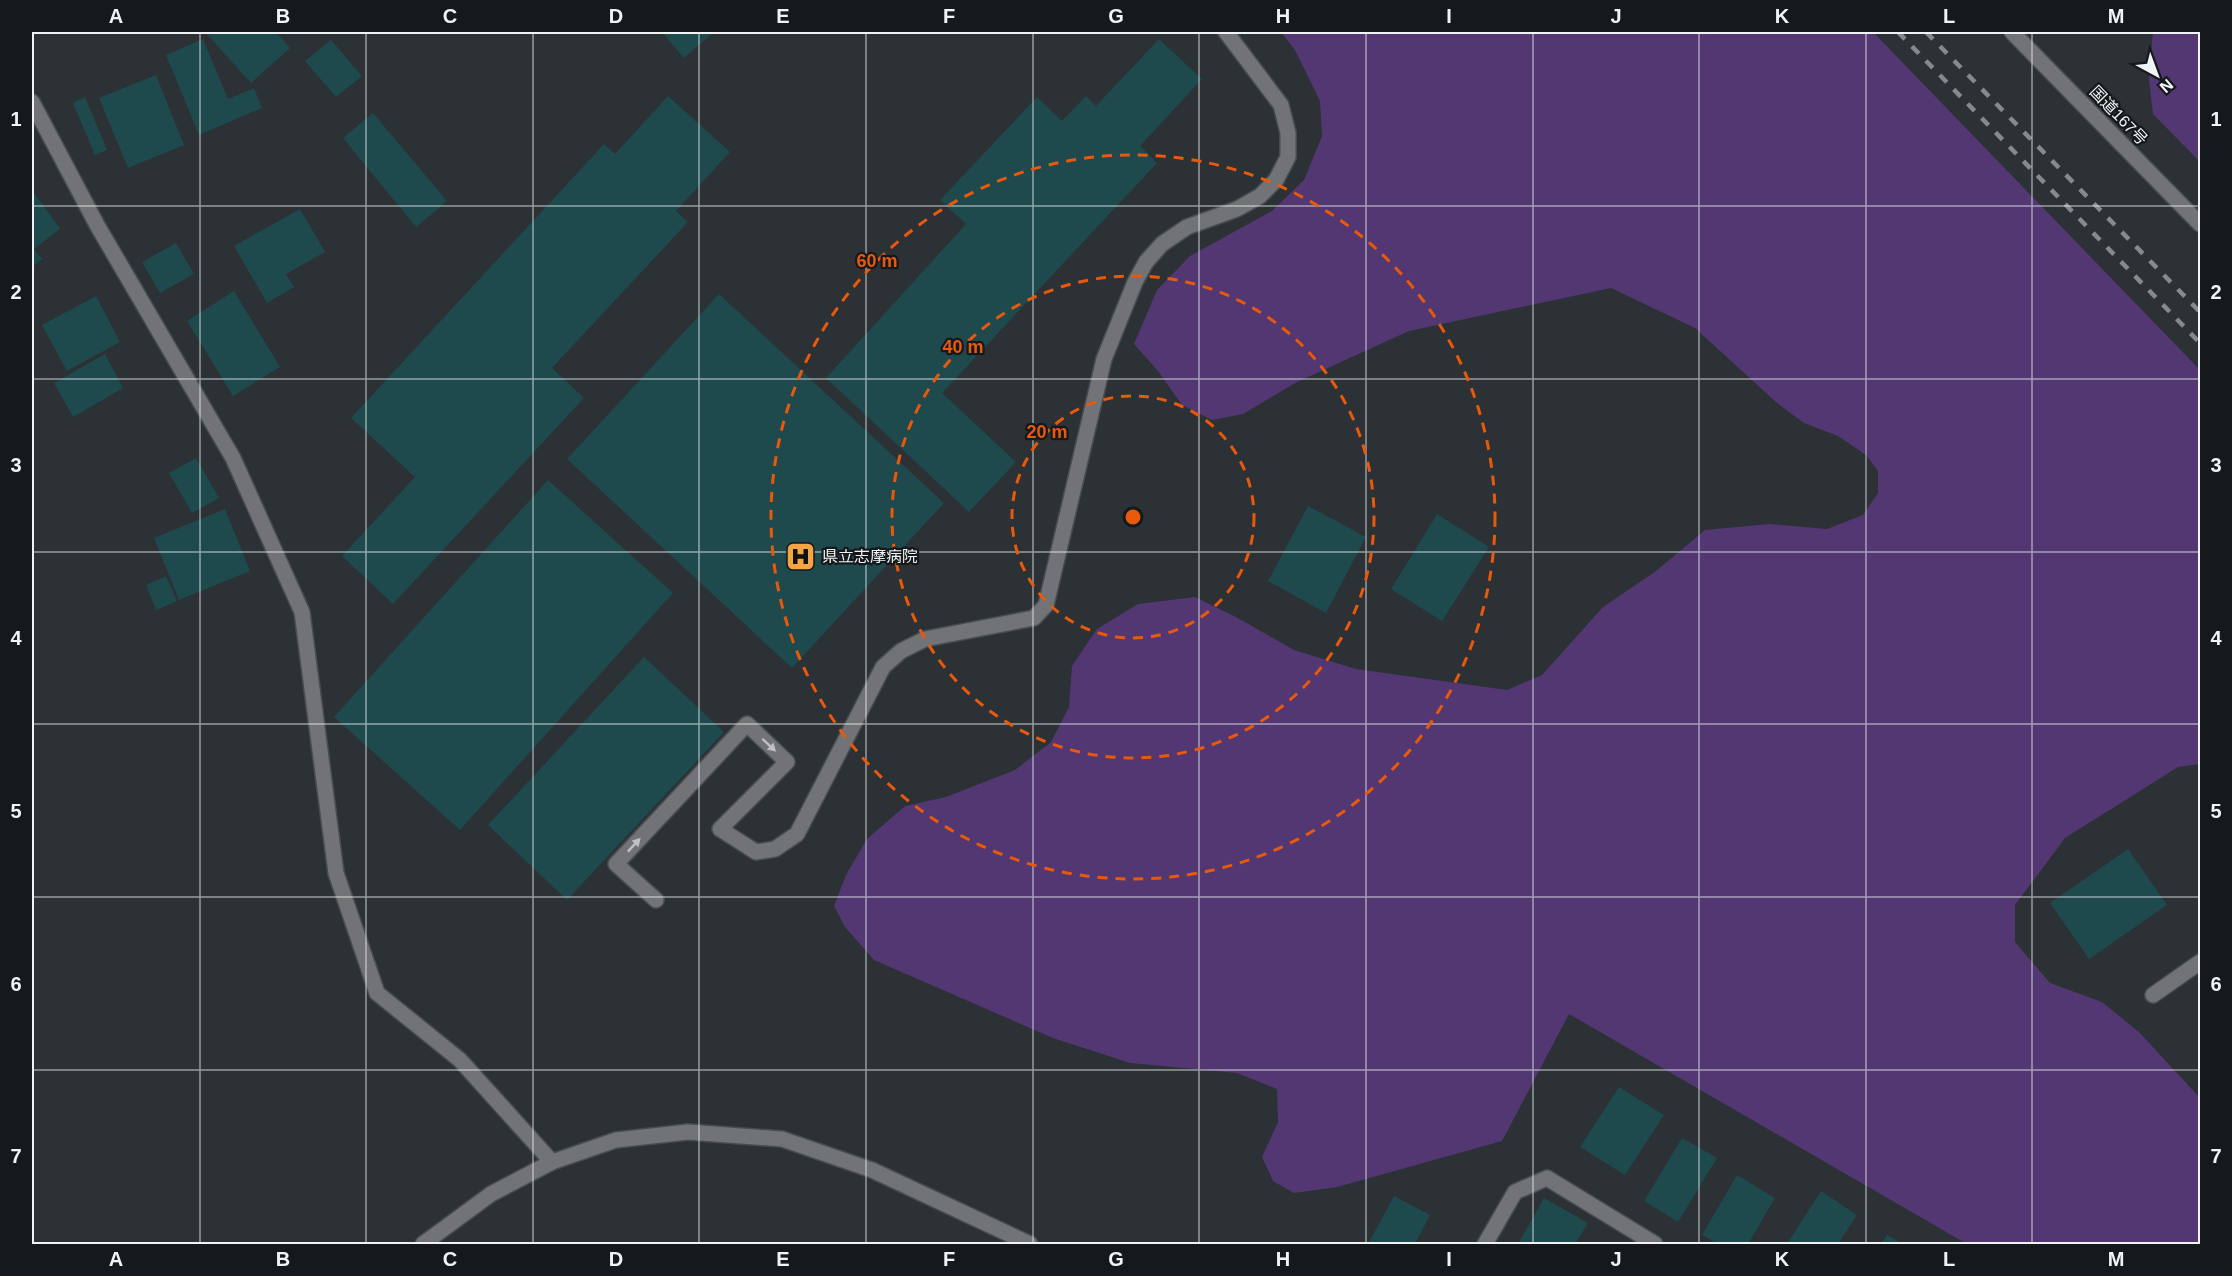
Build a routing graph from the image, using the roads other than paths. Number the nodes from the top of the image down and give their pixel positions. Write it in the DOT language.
graph roads {
  1 [pos="1226,32"];
  2 [pos="2012,32"];
  3 [pos="32,102"];
  4 [pos="2200,224"];
  5 [pos="656,900"];
  6 [pos="2200,962"];
  7 [pos="2152,995"];
  8 [pos="552,1162"];
  9 [pos="423,1245"];
  10 [pos="1030,1245"];
  11 [pos="1485,1245"];
  12 [pos="1655,1245"];
  5 -- 1 [label="street, one-way"];
  2 -- 4 [label="street, 国道167号"];
  3 -- 8 [label="street"];
  6 -- 7 [label="street"];
  8 -- 9 [label="street"];
  8 -- 10 [label="street"];
  11 -- 12 [label="street"];
}
